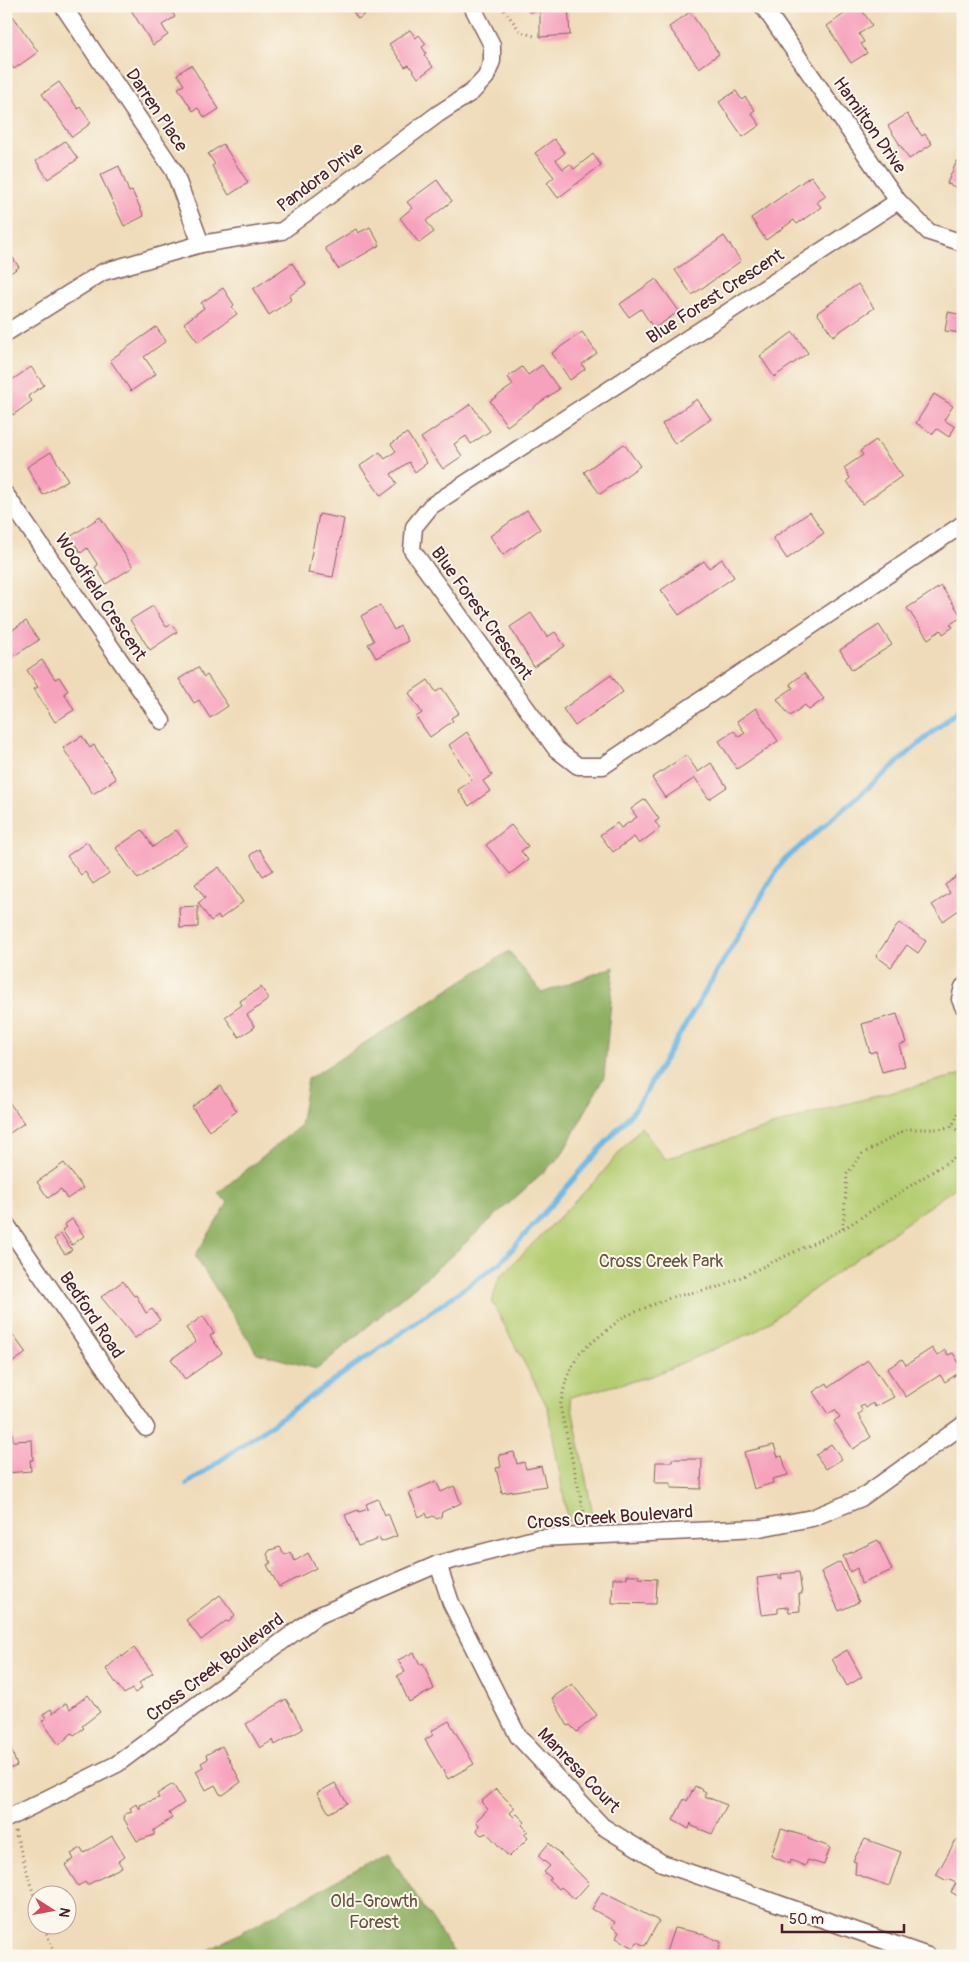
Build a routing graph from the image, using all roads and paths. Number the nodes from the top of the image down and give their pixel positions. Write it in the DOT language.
graph roads {
  1 [pos="63,6"];
  2 [pos="472,6"];
  3 [pos="501,6"];
  4 [pos="763,6"];
  5 [pos="537,37"];
  6 [pos="898,201"];
  7 [pos="963,243"];
  8 [pos="201,244"];
  9 [pos="6,332"];
  10 [pos="6,495"];
  11 [pos="963,524"];
  12 [pos="162,721"];
  13 [pos="963,987"];
  14 [pos="963,1006"];
  15 [pos="963,1104"];
  16 [pos="952,1126"];
  17 [pos="963,1135"];
  18 [pos="963,1152"];
  19 [pos="6,1224"];
  20 [pos="842,1229"];
  21 [pos="963,1425"];
  22 [pos="146,1428"];
  23 [pos="589,1536"];
  24 [pos="438,1564"];
  25 [pos="9,1818"];
  26 [pos="30,1884"];
  27 [pos="47,1934"];
  28 [pos="55,1956"];
  29 [pos="928,1956"];
  1 -- 8 [label="street, Darren Place"];
  2 -- 8 [label="street, Pandora Drive"];
  3 -- 5 [label="path"];
  4 -- 6 [label="street, Hamilton Drive"];
  6 -- 7 [label="street, Hamilton Drive"];
  6 -- 11 [label="street, Blue Forest Crescent"];
  8 -- 9 [label="street, Pandora Drive"];
  10 -- 12 [label="street, Woodfield Crescent"];
  13 -- 14 [label="street"];
  15 -- 16 [label="path"];
  16 -- 17 [label="path"];
  16 -- 20 [label="path"];
  18 -- 20 [label="path"];
  19 -- 22 [label="street, Bedford Road"];
  20 -- 23 [label="path"];
  21 -- 23 [label="street, Cross Creek Boulevard"];
  23 -- 24 [label="street, Cross Creek Boulevard"];
  24 -- 25 [label="street, Cross Creek Boulevard"];
  24 -- 29 [label="street, Manresa Court"];
  25 -- 26 [label="path"];
  27 -- 28 [label="path"];
}
